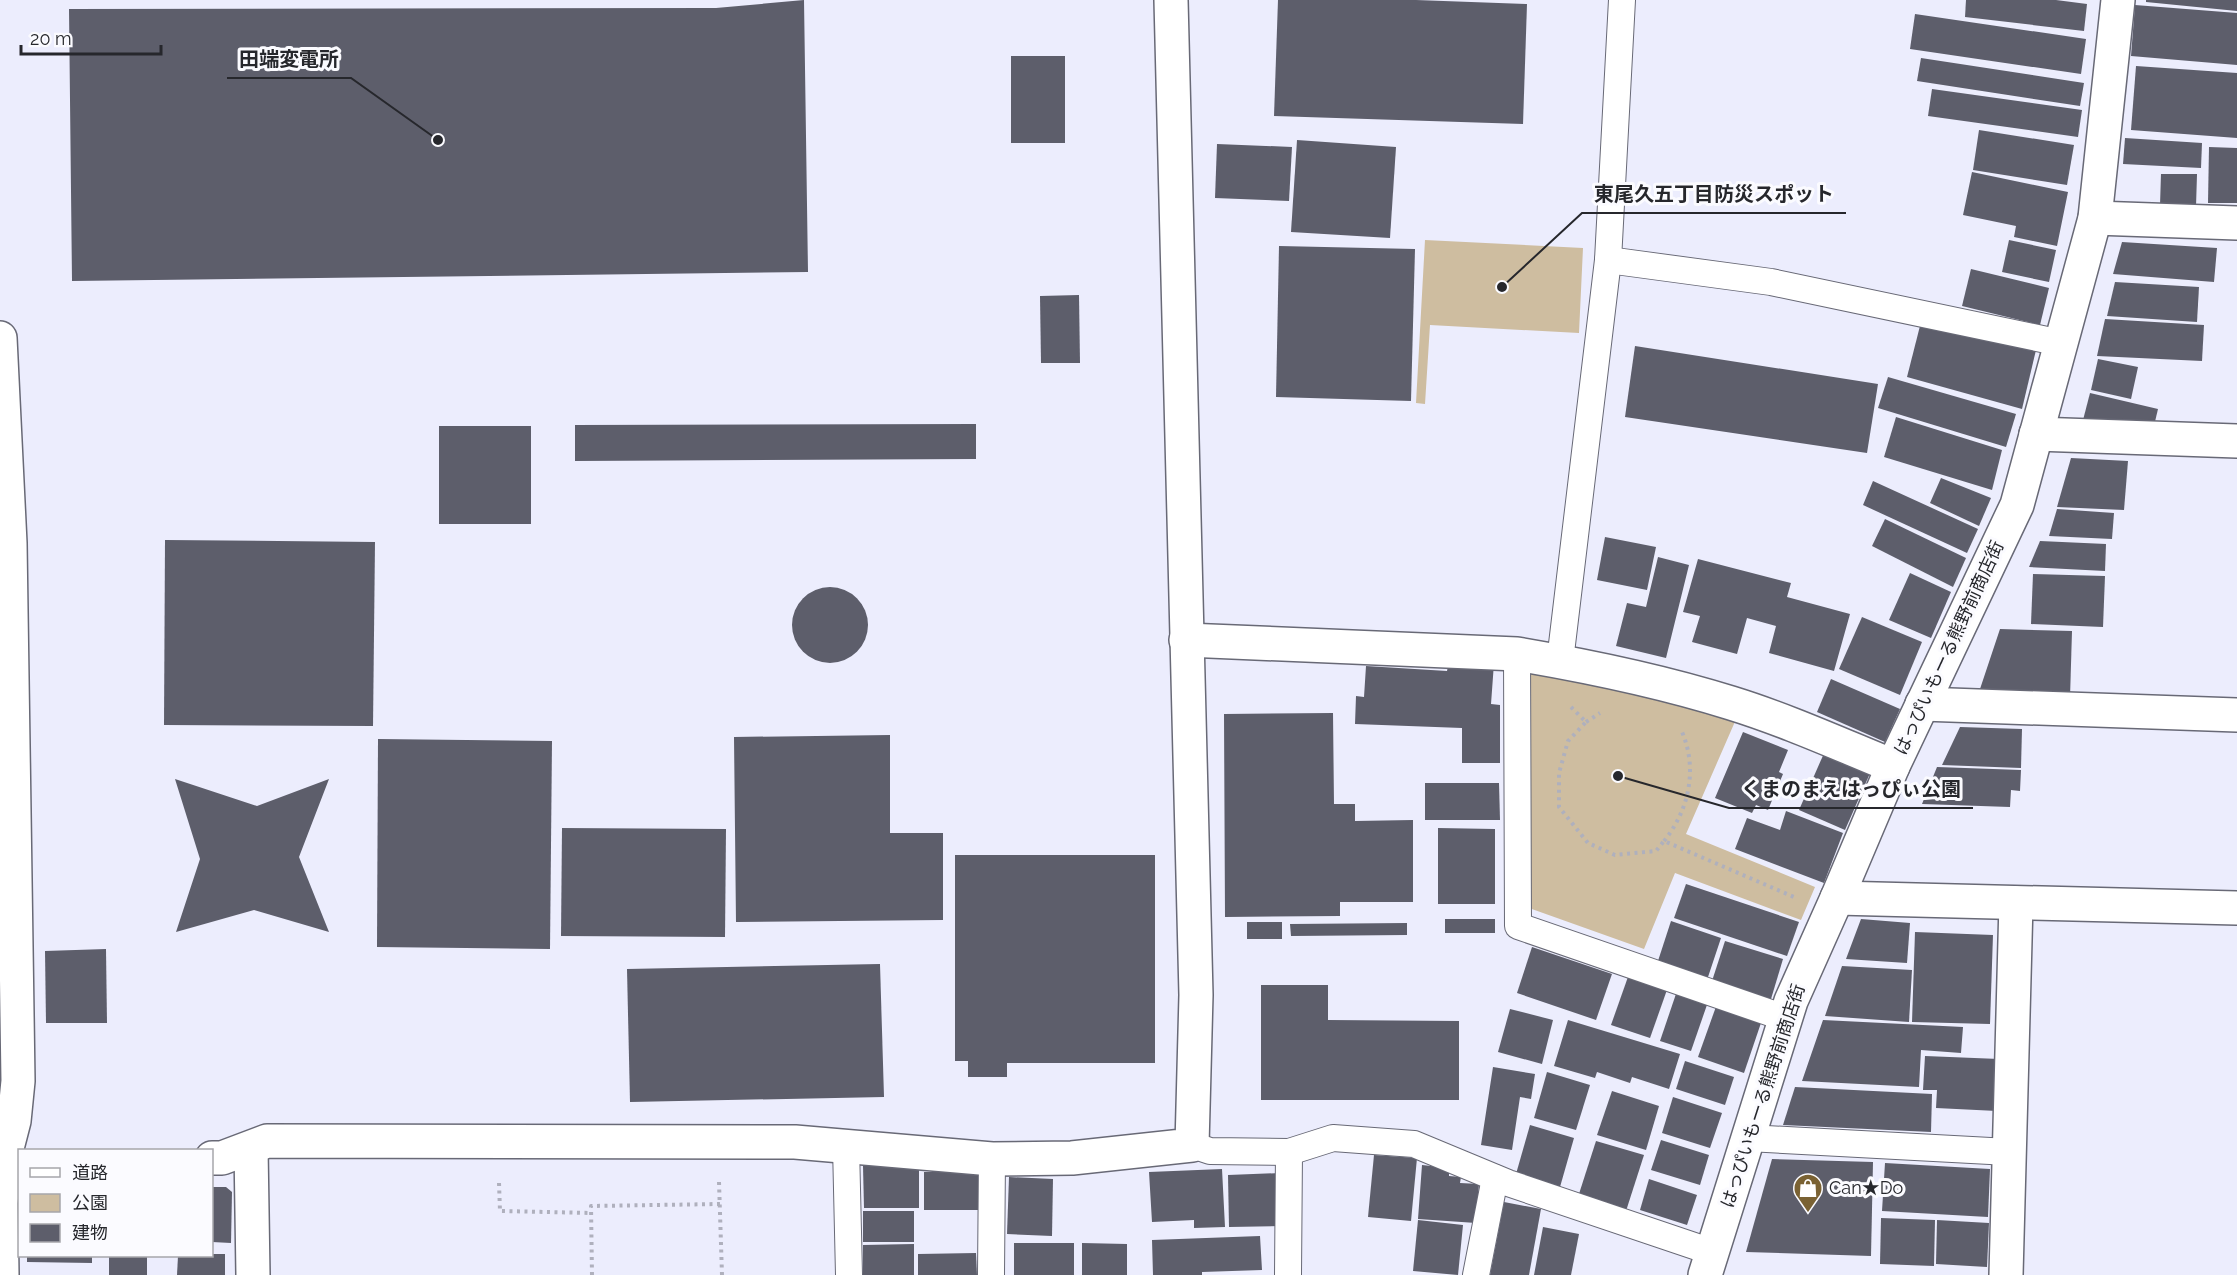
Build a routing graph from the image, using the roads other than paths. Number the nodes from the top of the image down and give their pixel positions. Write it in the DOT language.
graph roads {
  1 [pos="1171,0"];
  2 [pos="1622,0"];
  3 [pos="2118,0"];
  4 [pos="2095,218"];
  5 [pos="2237,223"];
  6 [pos="1608,260"];
  7 [pos="0,338"];
  8 [pos="2061,343"];
  9 [pos="2,424"];
  10 [pos="2036,434"];
  11 [pos="2237,441"];
  12 [pos="1186,640"];
  13 [pos="1516,654"];
  14 [pos="1560,661"];
  15 [pos="1922,704"];
  16 [pos="2237,715"];
  17 [pos="1893,766"];
  18 [pos="2016,903"];
  19 [pos="1834,906"];
  20 [pos="2237,908"];
  21 [pos="1785,1018"];
  22 [pos="1748,1138"];
  23 [pos="1192,1145"];
  24 [pos="846,1146"];
  25 [pos="251,1148"];
  26 [pos="8,1152"];
  27 [pos="1289,1152"];
  28 [pos="2009,1152"];
  29 [pos="213,1158"];
  30 [pos="992,1159"];
  31 [pos="1495,1178"];
  32 [pos="1709,1263"];
  33 [pos="2,1275"];
  34 [pos="253,1275"];
  35 [pos="849,1275"];
  36 [pos="991,1275"];
  37 [pos="1288,1275"];
  38 [pos="1476,1275"];
  39 [pos="2006,1275"];
  1 -- 12 [label="street"];
  2 -- 6 [label="lane"];
  3 -- 4 [label="street, はっぴいもーる熊野前商店街"];
  4 -- 5 [label="street"];
  4 -- 8 [label="street, はっぴいもーる熊野前商店街"];
  6 -- 8 [label="lane"];
  6 -- 14 [label="lane"];
  7 -- 9 [label="street"];
  8 -- 10 [label="street, はっぴいもーる熊野前商店街"];
  9 -- 26 [label="street"];
  10 -- 11 [label="street"];
  10 -- 15 [label="street, はっぴいもーる熊野前商店街"];
  12 -- 13 [label="street"];
  12 -- 23 [label="street"];
  13 -- 14 [label="street"];
  13 -- 21 [label="lane"];
  14 -- 17 [label="street"];
  15 -- 16 [label="street"];
  15 -- 17 [label="street, はっぴいもーる熊野前商店街"];
  17 -- 19 [label="street, はっぴいもーる熊野前商店街"];
  18 -- 19 [label="street"];
  18 -- 20 [label="street"];
  18 -- 28 [label="street"];
  19 -- 21 [label="street, はっぴいもーる熊野前商店街"];
  21 -- 22 [label="street, はっぴいもーる熊野前商店街"];
  22 -- 28 [label="lane"];
  22 -- 32 [label="street, はっぴいもーる熊野前商店街"];
  23 -- 27 [label="lane"];
  23 -- 30 [label="street"];
  24 -- 25 [label="street"];
  24 -- 30 [label="street"];
  24 -- 35 [label="lane"];
  25 -- 29 [label="street"];
  25 -- 34 [label="street"];
  26 -- 33 [label="street"];
  27 -- 31 [label="lane"];
  27 -- 37 [label="lane"];
  28 -- 39 [label="street"];
  30 -- 36 [label="lane"];
  31 -- 32 [label="lane"];
  31 -- 38 [label="lane"];
}
